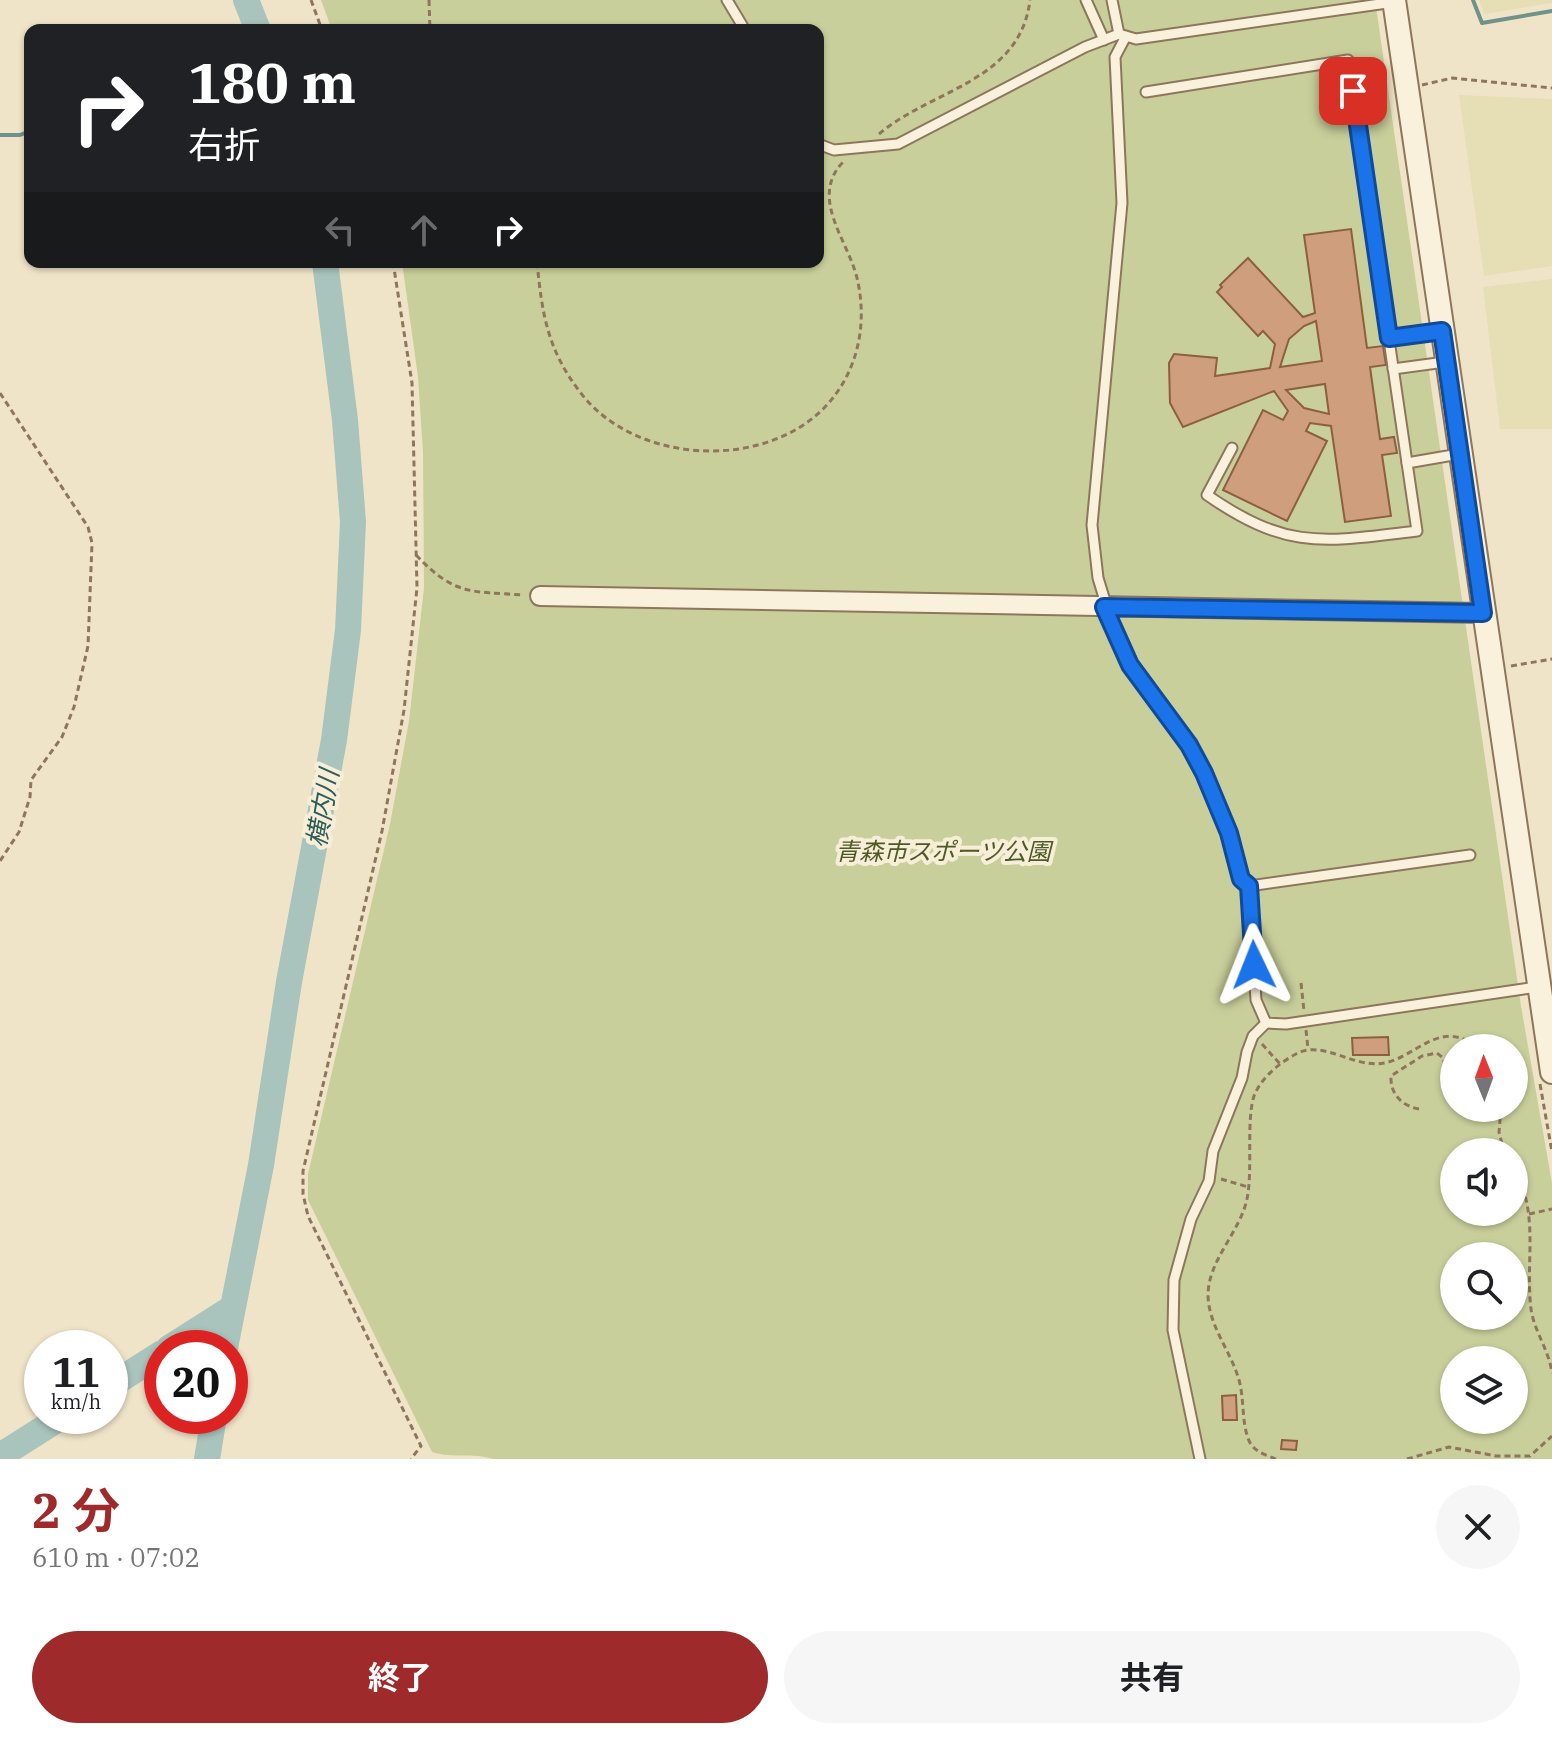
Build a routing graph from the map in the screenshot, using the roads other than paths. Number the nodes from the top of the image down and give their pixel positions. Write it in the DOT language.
graph roads {
  1 [pos="727,0"];
  2 [pos="1086,0"];
  3 [pos="1112,0"];
  4 [pos="1394,1"];
  5 [pos="741,24"];
  6 [pos="1122,36"];
  7 [pos="1104,40"];
  8 [pos="1146,92"];
  9 [pos="824,146"];
  10 [pos="1442,331"];
  11 [pos="1389,338"];
  12 [pos="1447,361"];
  13 [pos="1393,369"];
  14 [pos="1232,448"];
  15 [pos="1460,454"];
  16 [pos="1407,463"];
  17 [pos="540,596"];
  18 [pos="1104,607"];
  19 [pos="1483,613"];
  20 [pos="1470,855"];
  21 [pos="1249,886"];
  22 [pos="1537,987"];
  23 [pos="1266,1023"];
  24 [pos="1552,1072"];
  25 [pos="1200,1459"];
  1 -- 5 [label="lane"];
  2 -- 7 [label="lane"];
  3 -- 6 [label="lane"];
  4 -- 6 [label="lane"];
  4 -- 10 [label="street"];
  6 -- 7 [label="lane"];
  6 -- 18 [label="lane"];
  7 -- 9 [label="lane"];
  8 -- 11 [label="lane"];
  10 -- 11 [label="lane"];
  10 -- 12 [label="street"];
  11 -- 13 [label="lane"];
  12 -- 13 [label="lane"];
  12 -- 15 [label="street"];
  13 -- 16 [label="lane"];
  14 -- 16 [label="lane"];
  15 -- 16 [label="lane"];
  15 -- 19 [label="street"];
  17 -- 18 [label="street"];
  18 -- 19 [label="street"];
  18 -- 21 [label="lane"];
  19 -- 22 [label="street"];
  20 -- 21 [label="lane"];
  21 -- 23 [label="lane"];
  22 -- 23 [label="lane"];
  22 -- 24 [label="street"];
  23 -- 25 [label="lane"];
}
